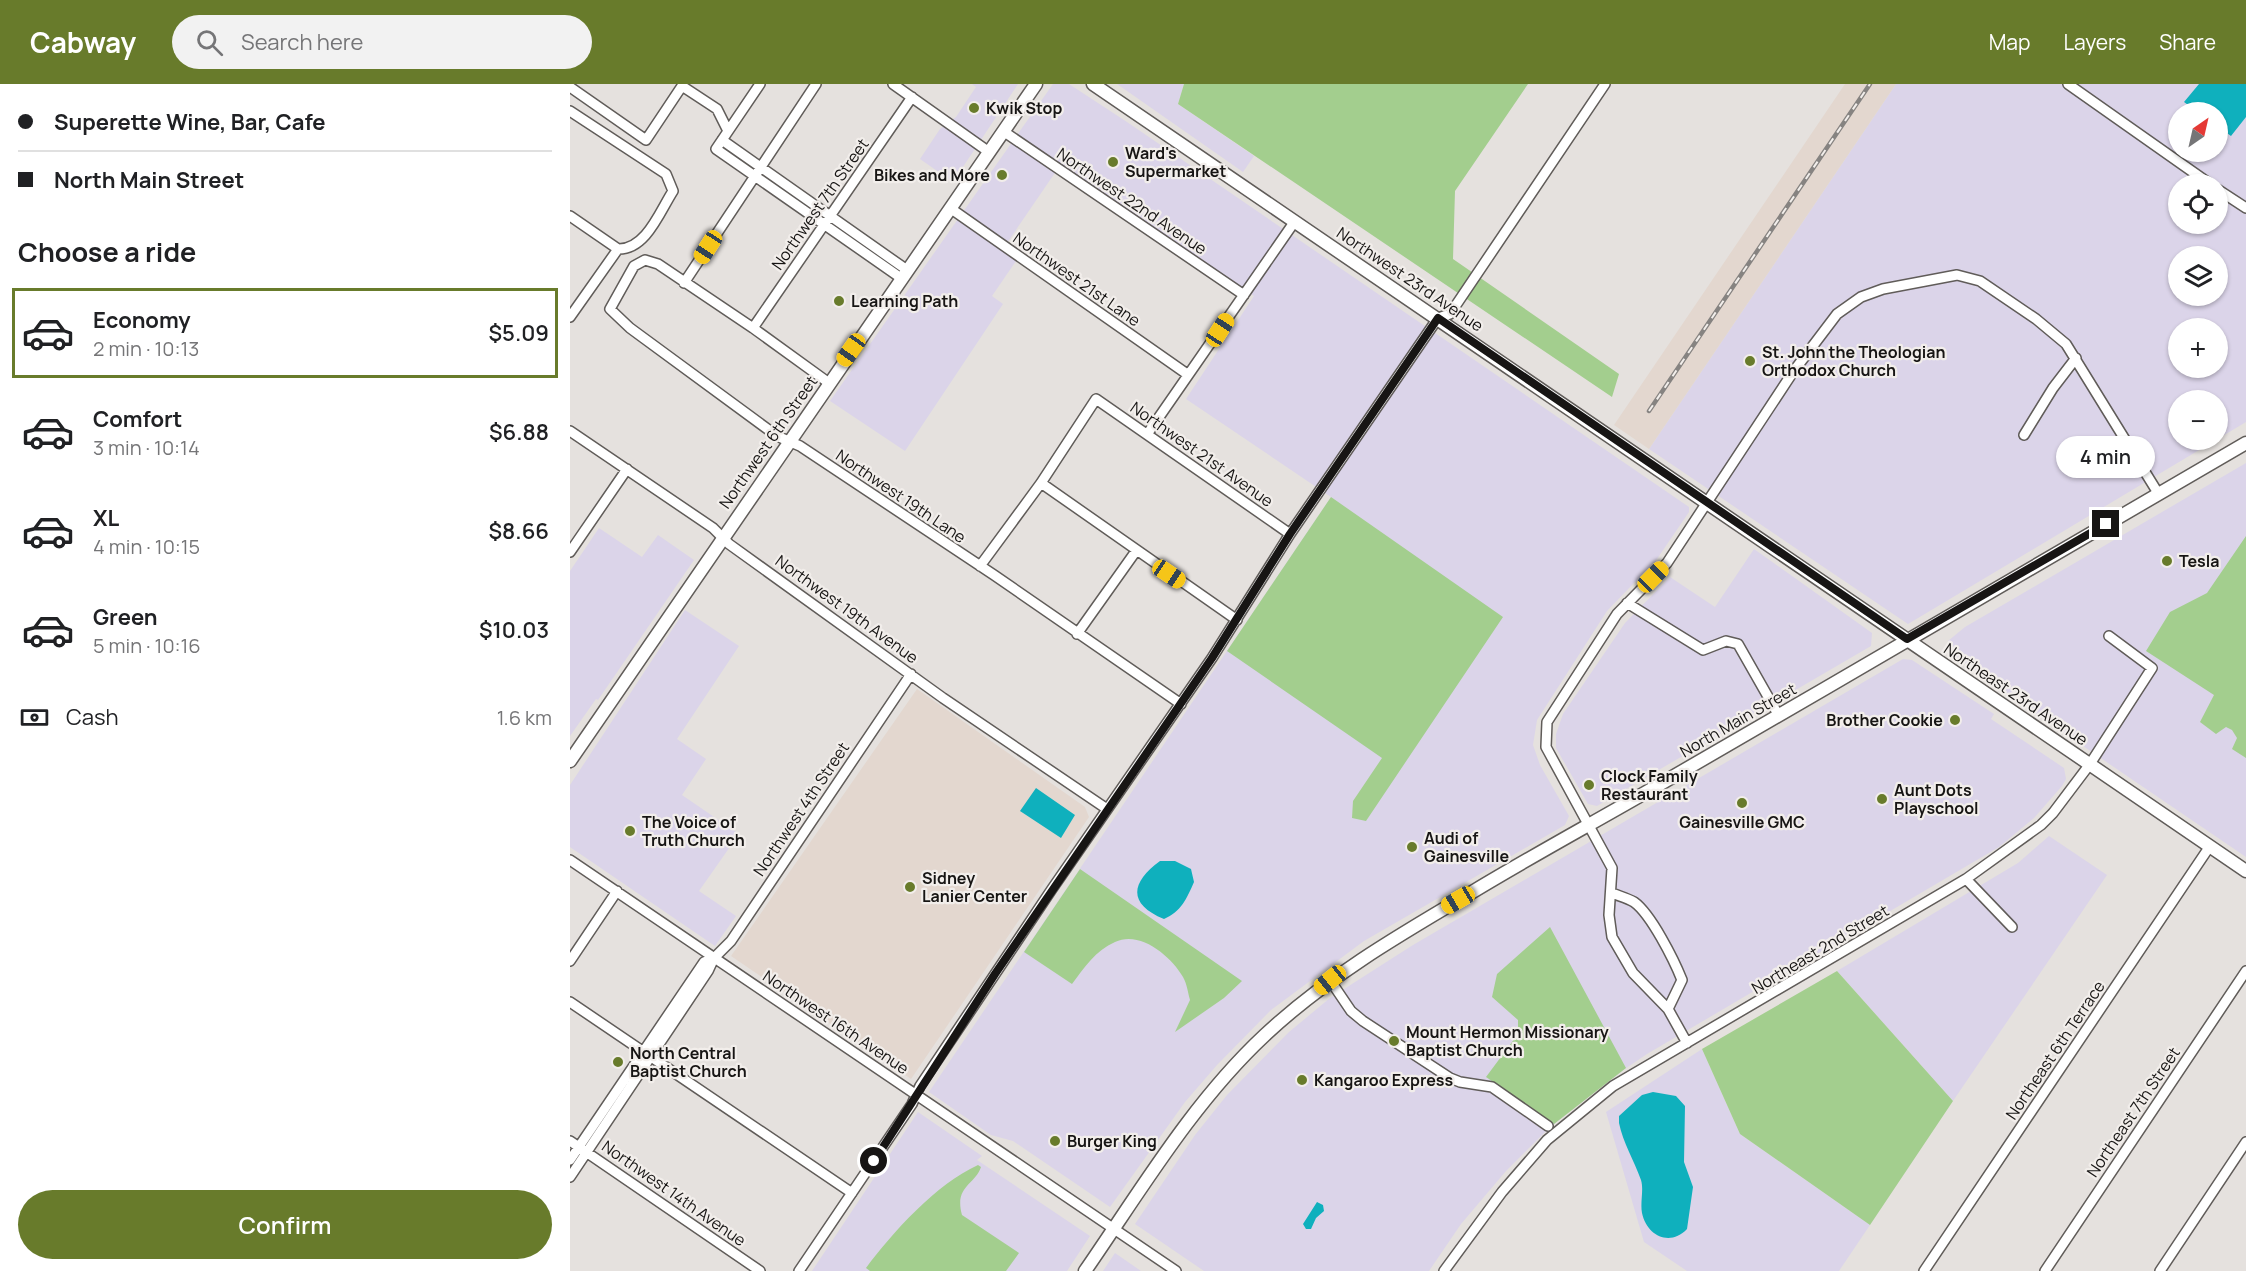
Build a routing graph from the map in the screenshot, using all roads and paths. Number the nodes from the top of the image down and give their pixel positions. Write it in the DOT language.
graph roads {
  1 [pos="760,84"];
  2 [pos="816,84"];
  3 [pos="893,84"];
  4 [pos="1036,84"];
  5 [pos="1093,84"];
  6 [pos="1605,84"];
  7 [pos="2068,84"];
  8 [pos="570,87"];
  9 [pos="912,97"];
  10 [pos="570,111"];
  11 [pos="728,131"];
  12 [pos="1004,131"];
  13 [pos="719,144"];
  14 [pos="989,152"];
  15 [pos="760,167"];
  16 [pos="2196,174"];
  17 [pos="754,176"];
  18 [pos="2228,196"];
  19 [pos="950,208"];
  20 [pos="2246,208"];
  21 [pos="570,216"];
  22 [pos="826,219"];
  23 [pos="1295,220"];
  24 [pos="618,249"];
  25 [pos="904,274"];
  26 [pos="684,283"];
  27 [pos="1244,295"];
  28 [pos="570,317"];
  29 [pos="1438,318"];
  30 [pos="753,328"];
  31 [pos="2076,358"];
  32 [pos="1187,374"];
  33 [pos="828,383"];
  34 [pos="570,431"];
  35 [pos="1148,433"];
  36 [pos="2025,435"];
  37 [pos="788,441"];
  38 [pos="2246,443"];
  39 [pos="627,469"];
  40 [pos="1041,483"];
  41 [pos="2158,493"];
  42 [pos="1709,503"];
  43 [pos="1290,534"];
  44 [pos="722,538"];
  45 [pos="1136,551"];
  46 [pos="570,552"];
  47 [pos="980,566"];
  48 [pos="1627,603"];
  49 [pos="1237,620"];
  50 [pos="1077,634"];
  51 [pos="2109,636"];
  52 [pos="1907,639"];
  53 [pos="911,674"];
  54 [pos="1181,704"];
  55 [pos="1779,716"];
  56 [pos="570,761"];
  57 [pos="2090,765"];
  58 [pos="1107,809"];
  59 [pos="1589,825"];
  60 [pos="2210,846"];
  61 [pos="570,860"];
  62 [pos="2246,871"];
  63 [pos="1966,879"];
  64 [pos="617,891"];
  65 [pos="1612,893"];
  66 [pos="2012,927"];
  67 [pos="714,958"];
  68 [pos="570,961"];
  69 [pos="2246,971"];
  70 [pos="1330,980"];
  71 [pos="570,1002"];
  72 [pos="1668,1008"];
  73 [pos="1687,1043"];
  74 [pos="642,1051"];
  75 [pos="652,1058"];
  76 [pos="916,1094"];
  77 [pos="1548,1126"];
  78 [pos="570,1141"];
  79 [pos="2246,1142"];
  80 [pos="583,1149"];
  81 [pos="570,1160"];
  82 [pos="570,1177"];
  83 [pos="852,1193"];
  84 [pos="1114,1229"];
  85 [pos="760,1271"];
  86 [pos="799,1271"];
  87 [pos="1085,1271"];
  88 [pos="1176,1271"];
  89 [pos="1444,1271"];
  90 [pos="1924,1271"];
  91 [pos="2045,1271"];
  92 [pos="2160,1271"];
  1 -- 11 [label="street"];
  2 -- 15 [label="street"];
  3 -- 9 [label="street"];
  4 -- 12 [label="main road, Northwest 6th Street"];
  5 -- 23 [label="main road, Northwest 23rd Avenue"];
  6 -- 29 [label="street"];
  7 -- 16 [label="street"];
  8 -- 11 [label="street"];
  9 -- 14 [label="street"];
  9 -- 22 [label="street, Northwest 7th Street"];
  10 -- 24 [label="street"];
  11 -- 13 [label="street"];
  12 -- 14 [label="main road, Northwest 6th Street"];
  12 -- 27 [label="street, Northwest 22nd Avenue"];
  13 -- 15 [label="street"];
  13 -- 17 [label="street"];
  14 -- 19 [label="main road, Northwest 6th Street"];
  15 -- 17 [label="street"];
  15 -- 22 [label="street"];
  17 -- 22 [label="street"];
  17 -- 26 [label="street"];
  18 -- 20 [label="street"];
  19 -- 25 [label="main road, Northwest 6th Street"];
  19 -- 32 [label="street, Northwest 21st Lane"];
  21 -- 24 [label="street"];
  22 -- 25 [label="street"];
  22 -- 30 [label="street, Northwest 7th Street"];
  23 -- 27 [label="street"];
  23 -- 29 [label="main road, Northwest 23rd Avenue"];
  24 -- 28 [label="street"];
  25 -- 33 [label="main road, Northwest 6th Street"];
  26 -- 30 [label="street"];
  26 -- 37 [label="street, Northwest 19th Lane"];
  27 -- 32 [label="street"];
  29 -- 42 [label="main road, Northwest 23rd Avenue"];
  29 -- 43 [label="street"];
  30 -- 33 [label="street"];
  31 -- 36 [label="street"];
  31 -- 41 [label="street"];
  31 -- 42 [label="street"];
  32 -- 35 [label="street"];
  33 -- 37 [label="main road, Northwest 6th Street"];
  34 -- 39 [label="street, Northwest 19th Avenue"];
  35 -- 40 [label="street, Northwest 21st Avenue"];
  35 -- 43 [label="street, Northwest 21st Avenue"];
  37 -- 44 [label="main road, Northwest 6th Street"];
  37 -- 47 [label="street, Northwest 19th Lane"];
  38 -- 41 [label="main road, North Main Street"];
  39 -- 44 [label="street, Northwest 19th Avenue"];
  39 -- 46 [label="street"];
  40 -- 45 [label="street"];
  40 -- 47 [label="street"];
  41 -- 52 [label="main road, North Main Street"];
  42 -- 48 [label="street"];
  42 -- 52 [label="main road, Northeast 23rd Avenue"];
  43 -- 49 [label="street"];
  44 -- 53 [label="street, Northwest 19th Avenue"];
  44 -- 56 [label="main road, Northwest 6th Street"];
  45 -- 49 [label="street"];
  45 -- 50 [label="street"];
  47 -- 50 [label="street, Northwest 19th Lane"];
  48 -- 55 [label="street"];
  48 -- 59 [label="street"];
  49 -- 54 [label="street"];
  50 -- 54 [label="street, Northwest 19th Lane"];
  51 -- 57 [label="street, Northeast 2nd Street"];
  52 -- 55 [label="main road, North Main Street"];
  52 -- 57 [label="main road, Northeast 23rd Avenue"];
  53 -- 58 [label="street, Northwest 19th Avenue"];
  53 -- 67 [label="street, Northwest 4th Street"];
  54 -- 58 [label="street"];
  55 -- 59 [label="main road, North Main Street"];
  57 -- 60 [label="main road, Northeast 23rd Avenue"];
  57 -- 63 [label="street, Northeast 2nd Street"];
  58 -- 76 [label="street"];
  59 -- 65 [label="street"];
  59 -- 70 [label="main road, North Main Street"];
  60 -- 62 [label="main road, Northeast 23rd Avenue"];
  60 -- 90 [label="street, Northeast 6th Terrace"];
  61 -- 64 [label="street, Northwest 16th Avenue"];
  63 -- 66 [label="street"];
  63 -- 73 [label="street, Northeast 2nd Street"];
  64 -- 67 [label="street, Northwest 16th Avenue"];
  64 -- 68 [label="street"];
  65 -- 72 [label="street"];
  65 -- 72 [label="street"];
  67 -- 74 [label="street, Northwest 4th Street"];
  67 -- 75 [label="street, Northwest 4th Street"];
  67 -- 76 [label="street, Northwest 16th Avenue"];
  69 -- 91 [label="street, Northeast 7th Street"];
  70 -- 77 [label="street"];
  70 -- 84 [label="main road, North Main Street"];
  71 -- 74 [label="street"];
  72 -- 73 [label="street"];
  73 -- 89 [label="street, Northeast 2nd Street"];
  74 -- 75 [label="street"];
  74 -- 80 [label="street, Northwest 4th Street"];
  75 -- 80 [label="street, Northwest 4th Street"];
  75 -- 83 [label="street"];
  76 -- 83 [label="street"];
  76 -- 84 [label="street, Northwest 16th Avenue"];
  78 -- 80 [label="street, Northwest 14th Avenue"];
  79 -- 92 [label="street"];
  80 -- 81 [label="street, Northwest 4th Street"];
  80 -- 82 [label="street, Northwest 4th Street"];
  80 -- 85 [label="street, Northwest 14th Avenue"];
  83 -- 86 [label="street"];
  84 -- 87 [label="main road, North Main Street"];
  84 -- 88 [label="street, Northwest 16th Avenue"];
}
